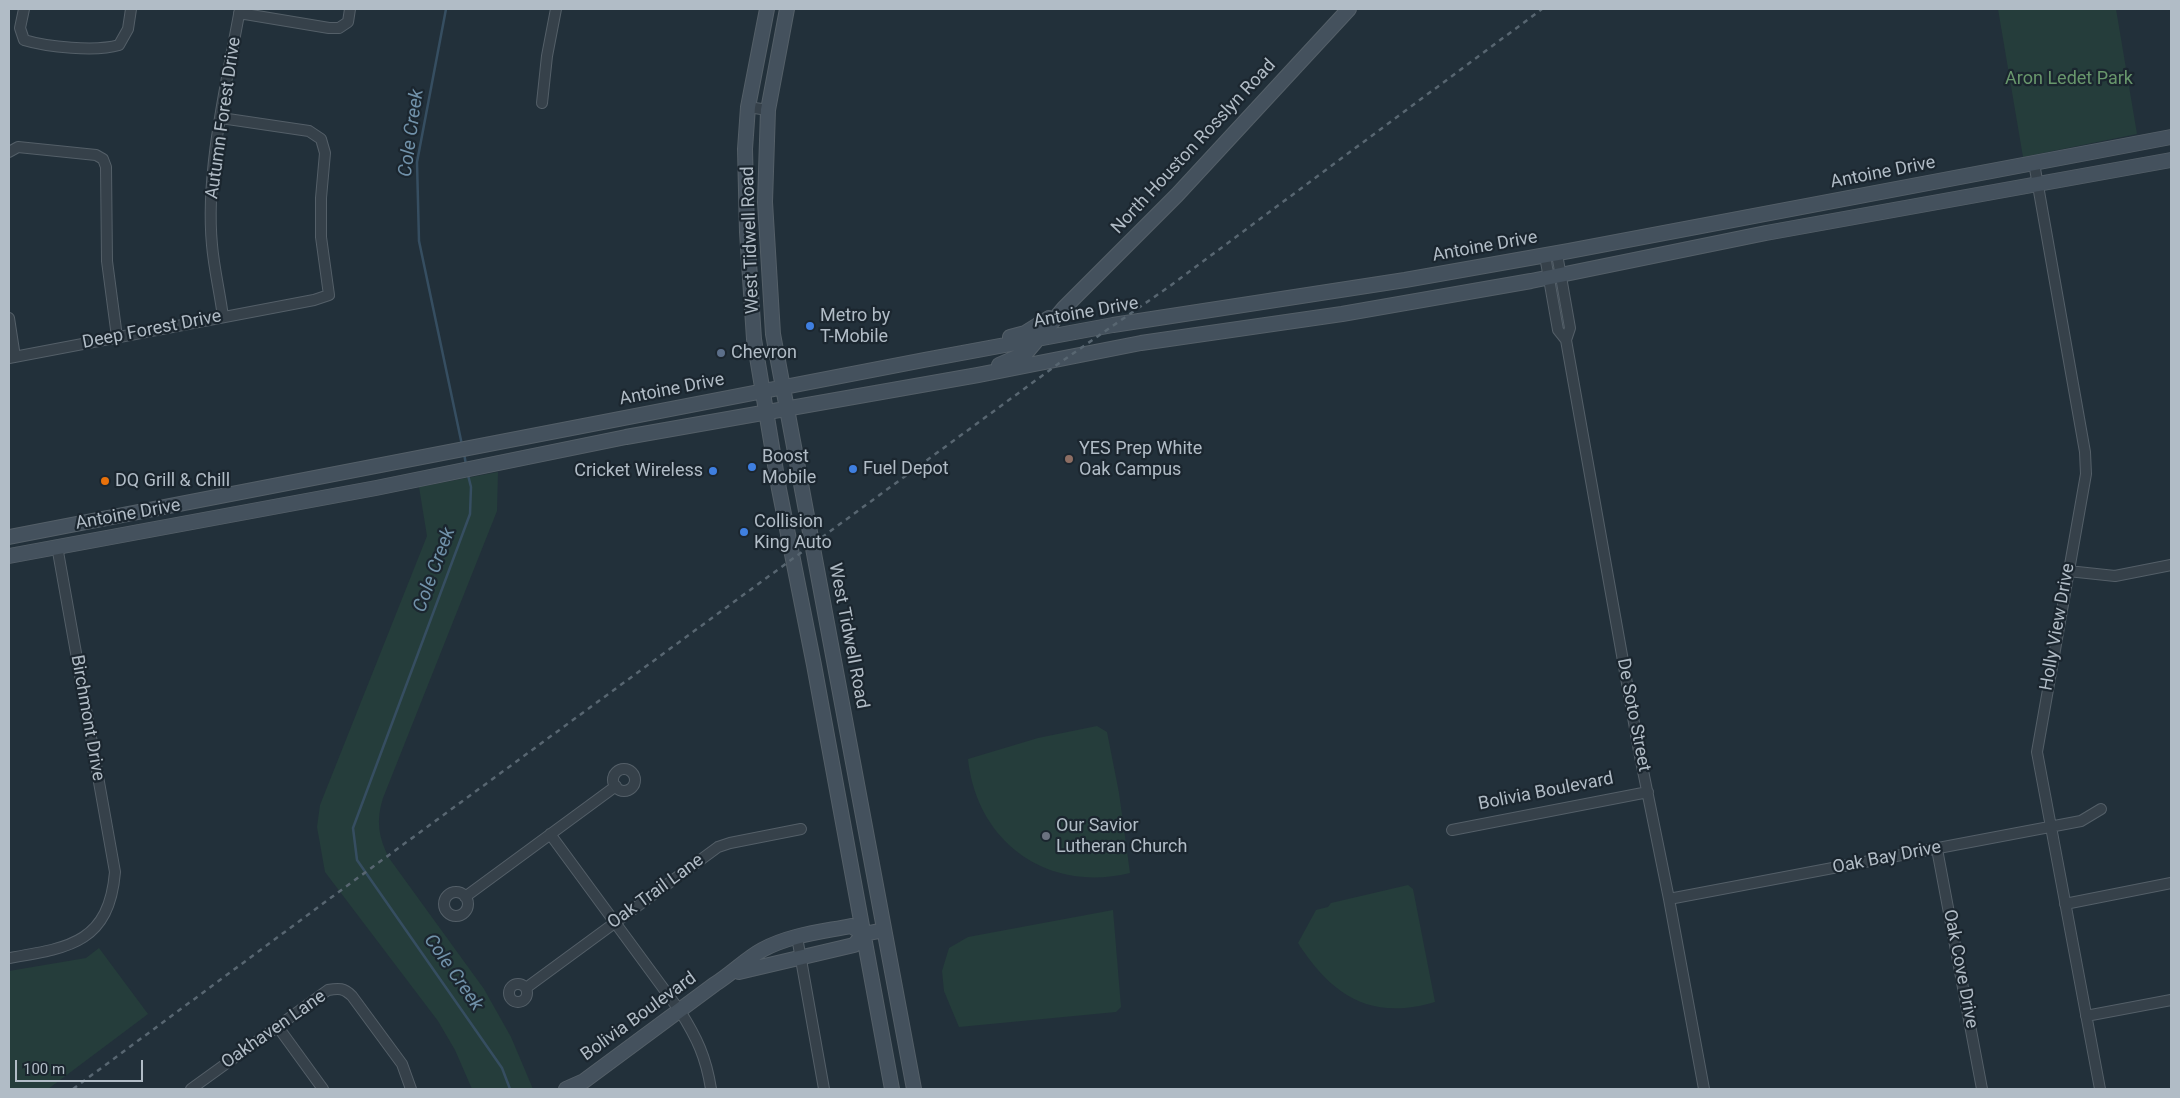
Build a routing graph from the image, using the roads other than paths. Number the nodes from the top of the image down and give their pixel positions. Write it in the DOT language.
graph roads {
  1 [pos="24,9"];
  2 [pos="131,9"];
  3 [pos="350,9"];
  4 [pos="556,9"];
  5 [pos="767,9"];
  6 [pos="787,9"];
  7 [pos="1349,9"];
  8 [pos="239,11"];
  9 [pos="542,103"];
  10 [pos="748,107"];
  11 [pos="768,110"];
  12 [pos="221,118"];
  13 [pos="2171,137"];
  14 [pos="9,152"];
  15 [pos="2171,160"];
  16 [pos="2034,163"];
  17 [pos="2037,185"];
  18 [pos="1551,255"];
  19 [pos="1555,277"];
  20 [pos="1061,311"];
  21 [pos="223,317"];
  22 [pos="9,318"];
  23 [pos="1072,334"];
  24 [pos="117,337"];
  25 [pos="1036,340"];
  26 [pos="955,355"];
  27 [pos="12,358"];
  28 [pos="924,360"];
  29 [pos="978,375"];
  30 [pos="926,383"];
  31 [pos="783,388"];
  32 [pos="761,391"];
  33 [pos="786,408"];
  34 [pos="765,412"];
  35 [pos="311,478"];
  36 [pos="315,500"];
  37 [pos="196,502"];
  38 [pos="808,521"];
  39 [pos="199,522"];
  40 [pos="787,526"];
  41 [pos="54,529"];
  42 [pos="9,537"];
  43 [pos="57,546"];
  44 [pos="9,556"];
  45 [pos="2171,565"];
  46 [pos="2068,571"];
  47 [pos="834,661"];
  48 [pos="814,665"];
  49 [pos="857,783"];
  50 [pos="616,786"];
  51 [pos="836,787"];
  52 [pos="1648,792"];
  53 [pos="2102,809"];
  54 [pos="2051,827"];
  55 [pos="801,829"];
  56 [pos="1452,830"];
  57 [pos="550,834"];
  58 [pos="1937,849"];
  59 [pos="2171,883"];
  60 [pos="465,897"];
  61 [pos="1669,899"];
  62 [pos="2065,904"];
  63 [pos="613,922"];
  64 [pos="884,930"];
  65 [pos="864,934"];
  66 [pos="796,937"];
  67 [pos="800,956"];
  68 [pos="9,958"];
  69 [pos="733,973"];
  70 [pos="526,988"];
  71 [pos="2171,1000"];
  72 [pos="680,1011"];
  73 [pos="2086,1016"];
  74 [pos="278,1027"];
  75 [pos="587,1085"];
  76 [pos="913,1085"];
  77 [pos="892,1086"];
  78 [pos="191,1089"];
  79 [pos="323,1089"];
  80 [pos="411,1089"];
  81 [pos="566,1089"];
  82 [pos="711,1089"];
  83 [pos="824,1089"];
  84 [pos="1704,1089"];
  85 [pos="1982,1089"];
  86 [pos="2100,1089"];
  1 -- 2 [label="street"];
  3 -- 8 [label="street"];
  4 -- 9 [label="street"];
  5 -- 10 [label="main road, West Tidwell Road"];
  6 -- 11 [label="main road, West Tidwell Road"];
  7 -- 20 [label="main road, North Houston Rosslyn Road"];
  8 -- 12 [label="street, Autumn Forest Drive"];
  10 -- 11 [label="street"];
  10 -- 32 [label="main road, West Tidwell Road"];
  11 -- 31 [label="main road, West Tidwell Road"];
  12 -- 21 [label="street, Autumn Forest Drive"];
  12 -- 21 [label="street, Deep Forest Drive"];
  13 -- 16 [label="main road, Antoine Drive"];
  14 -- 24 [label="street"];
  15 -- 17 [label="main road, Antoine Drive"];
  16 -- 17 [label="street, Holly View Drive"];
  16 -- 18 [label="main road, Antoine Drive"];
  17 -- 19 [label="main road, Antoine Drive"];
  17 -- 46 [label="street, Holly View Drive"];
  18 -- 19 [label="street, De Soto Street"];
  18 -- 23 [label="main road, Antoine Drive"];
  19 -- 29 [label="main road, Antoine Drive"];
  19 -- 52 [label="street, De Soto Street"];
  20 -- 23 [label="main road"];
  20 -- 25 [label="main road, North Houston Rosslyn Road"];
  20 -- 26 [label="main road, North Houston Rosslyn Road"];
  21 -- 24 [label="street, Deep Forest Drive"];
  22 -- 27 [label="street"];
  23 -- 25 [label="main road, Antoine Drive"];
  24 -- 27 [label="street, Deep Forest Drive"];
  25 -- 26 [label="main road, Antoine Drive"];
  25 -- 29 [label="main road, North Houston Rosslyn Road"];
  26 -- 28 [label="main road, Antoine Drive"];
  28 -- 30 [label="main road"];
  28 -- 31 [label="main road, Antoine Drive"];
  29 -- 30 [label="main road, Antoine Drive"];
  30 -- 33 [label="main road, Antoine Drive"];
  31 -- 32 [label="main road, Antoine Drive"];
  31 -- 33 [label="main road, West Tidwell Road"];
  32 -- 34 [label="main road, West Tidwell Road"];
  32 -- 35 [label="main road, Antoine Drive"];
  33 -- 34 [label="main road, Antoine Drive"];
  33 -- 38 [label="main road, West Tidwell Road"];
  34 -- 36 [label="main road, Antoine Drive"];
  34 -- 40 [label="main road, West Tidwell Road"];
  35 -- 36 [label="main road"];
  35 -- 37 [label="main road, Antoine Drive"];
  36 -- 39 [label="main road, Antoine Drive"];
  37 -- 39 [label="main road"];
  37 -- 41 [label="main road, Antoine Drive"];
  38 -- 40 [label="main road"];
  38 -- 47 [label="main road, West Tidwell Road"];
  39 -- 43 [label="main road, Antoine Drive"];
  40 -- 48 [label="main road, West Tidwell Road"];
  41 -- 42 [label="main road, Antoine Drive"];
  41 -- 43 [label="main road"];
  43 -- 44 [label="main road, Antoine Drive"];
  43 -- 68 [label="street, Birchmont Drive"];
  45 -- 46 [label="street"];
  46 -- 54 [label="street, Holly View Drive"];
  47 -- 48 [label="main road"];
  47 -- 49 [label="main road, West Tidwell Road"];
  48 -- 51 [label="main road, West Tidwell Road"];
  49 -- 51 [label="main road"];
  49 -- 64 [label="main road, West Tidwell Road"];
  50 -- 57 [label="street"];
  51 -- 65 [label="main road, West Tidwell Road"];
  52 -- 56 [label="street, Bolivia Boulevard"];
  52 -- 61 [label="street, De Soto Street"];
  53 -- 54 [label="street, Oak Bay Drive"];
  54 -- 58 [label="street, Oak Bay Drive"];
  54 -- 62 [label="street, Holly View Drive"];
  55 -- 63 [label="street, Oak Trail Lane"];
  57 -- 60 [label="street"];
  57 -- 63 [label="street"];
  58 -- 61 [label="street, Oak Bay Drive"];
  58 -- 85 [label="street, Oak Cove Drive"];
  59 -- 62 [label="street"];
  61 -- 84 [label="street, De Soto Street"];
  62 -- 73 [label="street, Holly View Drive"];
  63 -- 70 [label="street, Oak Trail Lane"];
  63 -- 72 [label="street"];
  64 -- 65 [label="main road, Bolivia Boulevard"];
  64 -- 76 [label="main road, West Tidwell Road"];
  65 -- 66 [label="main road, Bolivia Boulevard"];
  65 -- 67 [label="main road, Bolivia Boulevard"];
  65 -- 77 [label="main road, West Tidwell Road"];
  66 -- 67 [label="street"];
  66 -- 69 [label="main road, Bolivia Boulevard"];
  67 -- 69 [label="main road, Bolivia Boulevard"];
  67 -- 83 [label="street"];
  69 -- 72 [label="main road, Bolivia Boulevard"];
  71 -- 73 [label="street"];
  72 -- 75 [label="main road, Bolivia Boulevard"];
  72 -- 82 [label="street"];
  73 -- 86 [label="street, Holly View Drive"];
  74 -- 78 [label="street, Oakhaven Lane"];
  74 -- 79 [label="street"];
  74 -- 80 [label="street, Oakhaven Lane"];
  75 -- 81 [label="main road, Bolivia Boulevard"];
  76 -- 77 [label="main road"];
}
